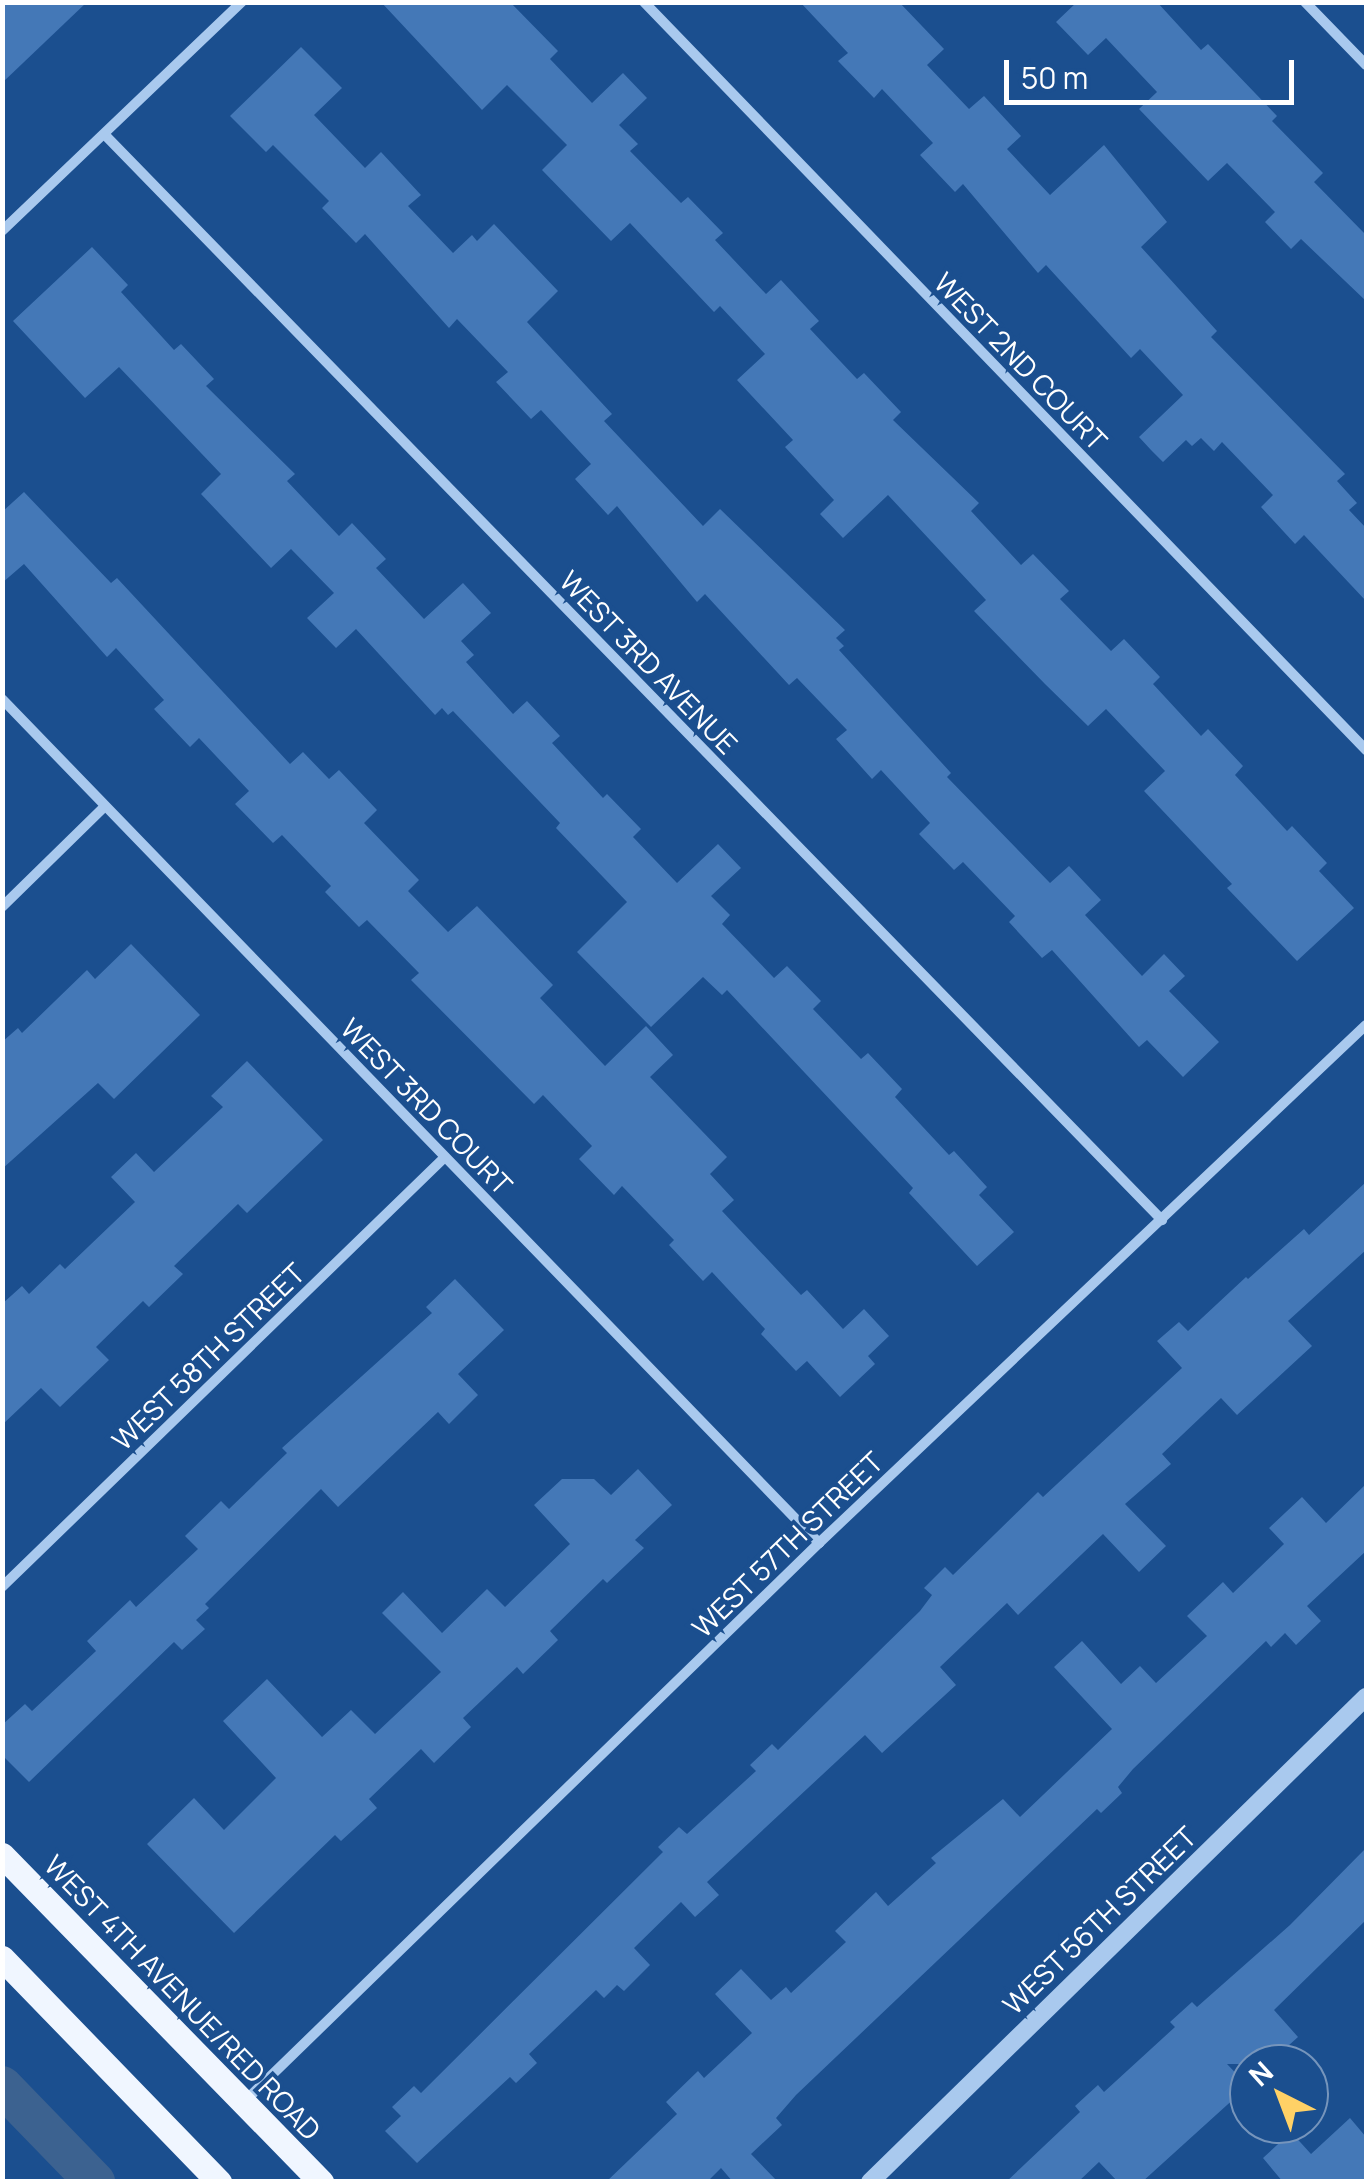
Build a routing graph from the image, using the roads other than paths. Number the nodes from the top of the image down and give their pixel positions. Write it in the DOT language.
graph roads {
  1 [pos="242,2"];
  2 [pos="644,2"];
  3 [pos="1306,2"];
  4 [pos="1366,65"];
  5 [pos="105,135"];
  6 [pos="2,231"];
  7 [pos="2,700"];
  8 [pos="1366,750"];
  9 [pos="105,806"];
  10 [pos="2,907"];
  11 [pos="1366,1026"];
  12 [pos="444,1157"];
  13 [pos="1162,1220"];
  14 [pos="819,1544"];
  15 [pos="2,1587"];
  16 [pos="1366,1697"];
  17 [pos="2,1855"];
  18 [pos="2,1958"];
  19 [pos="244,2102"];
  20 [pos="219,2182"];
  21 [pos="321,2182"];
  22 [pos="870,2182"];
  1 -- 5 [label="street"];
  2 -- 8 [label="street, WEST 2ND COURT"];
  3 -- 4 [label="street"];
  5 -- 6 [label="street"];
  5 -- 13 [label="street, WEST 3RD AVENUE"];
  7 -- 9 [label="street, WEST 3RD COURT"];
  9 -- 10 [label="street"];
  9 -- 12 [label="street, WEST 3RD COURT"];
  11 -- 13 [label="street, WEST 57TH STREET"];
  12 -- 14 [label="street, WEST 3RD COURT"];
  12 -- 15 [label="street, WEST 58TH STREET"];
  13 -- 14 [label="street, WEST 57TH STREET"];
  14 -- 19 [label="street, WEST 57TH STREET"];
  16 -- 22 [label="street, WEST 56TH STREET"];
  17 -- 19 [label="main road, WEST 4TH AVENUE/RED ROAD"];
  18 -- 20 [label="main road"];
  19 -- 21 [label="main road, WEST 4TH AVENUE/RED ROAD"];
}
